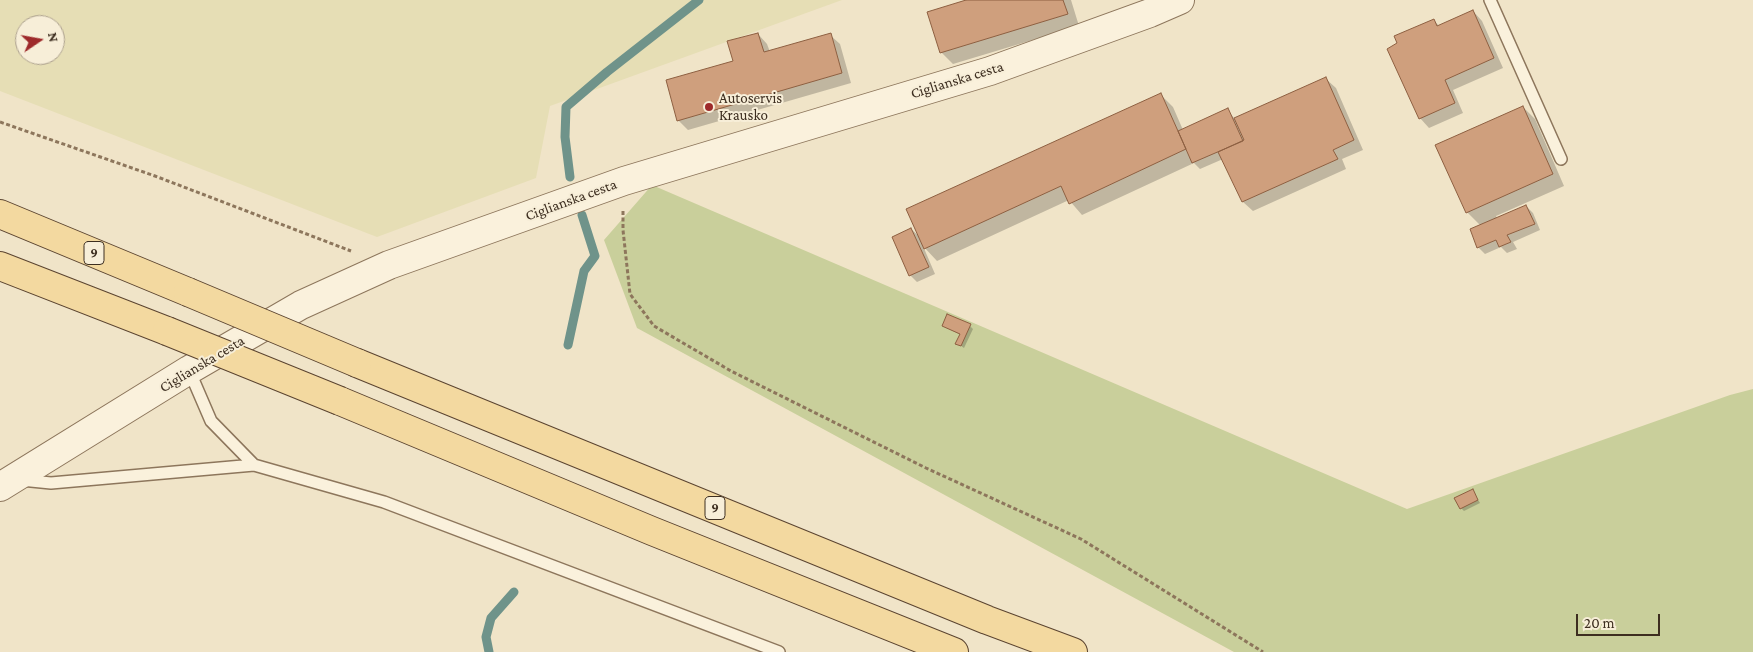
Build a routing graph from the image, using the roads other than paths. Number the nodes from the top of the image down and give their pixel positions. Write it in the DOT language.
graph roads {
  1 [pos="1180,0"];
  2 [pos="1490,0"];
  3 [pos="1561,159"];
  4 [pos="0,214"];
  5 [pos="0,266"];
  6 [pos="189,370"];
  7 [pos="254,465"];
  8 [pos="7,483"];
  9 [pos="779,652"];
  10 [pos="954,652"];
  11 [pos="1073,652"];
  1 -- 6 [label="street, Ciglianska cesta"];
  2 -- 3 [label="lane"];
  4 -- 11 [label="main road, 9, bridge"];
  5 -- 10 [label="main road, bridge"];
  6 -- 7 [label="lane"];
  6 -- 8 [label="street, Ciglianska cesta"];
  7 -- 8 [label="lane"];
  7 -- 9 [label="lane"];
}
